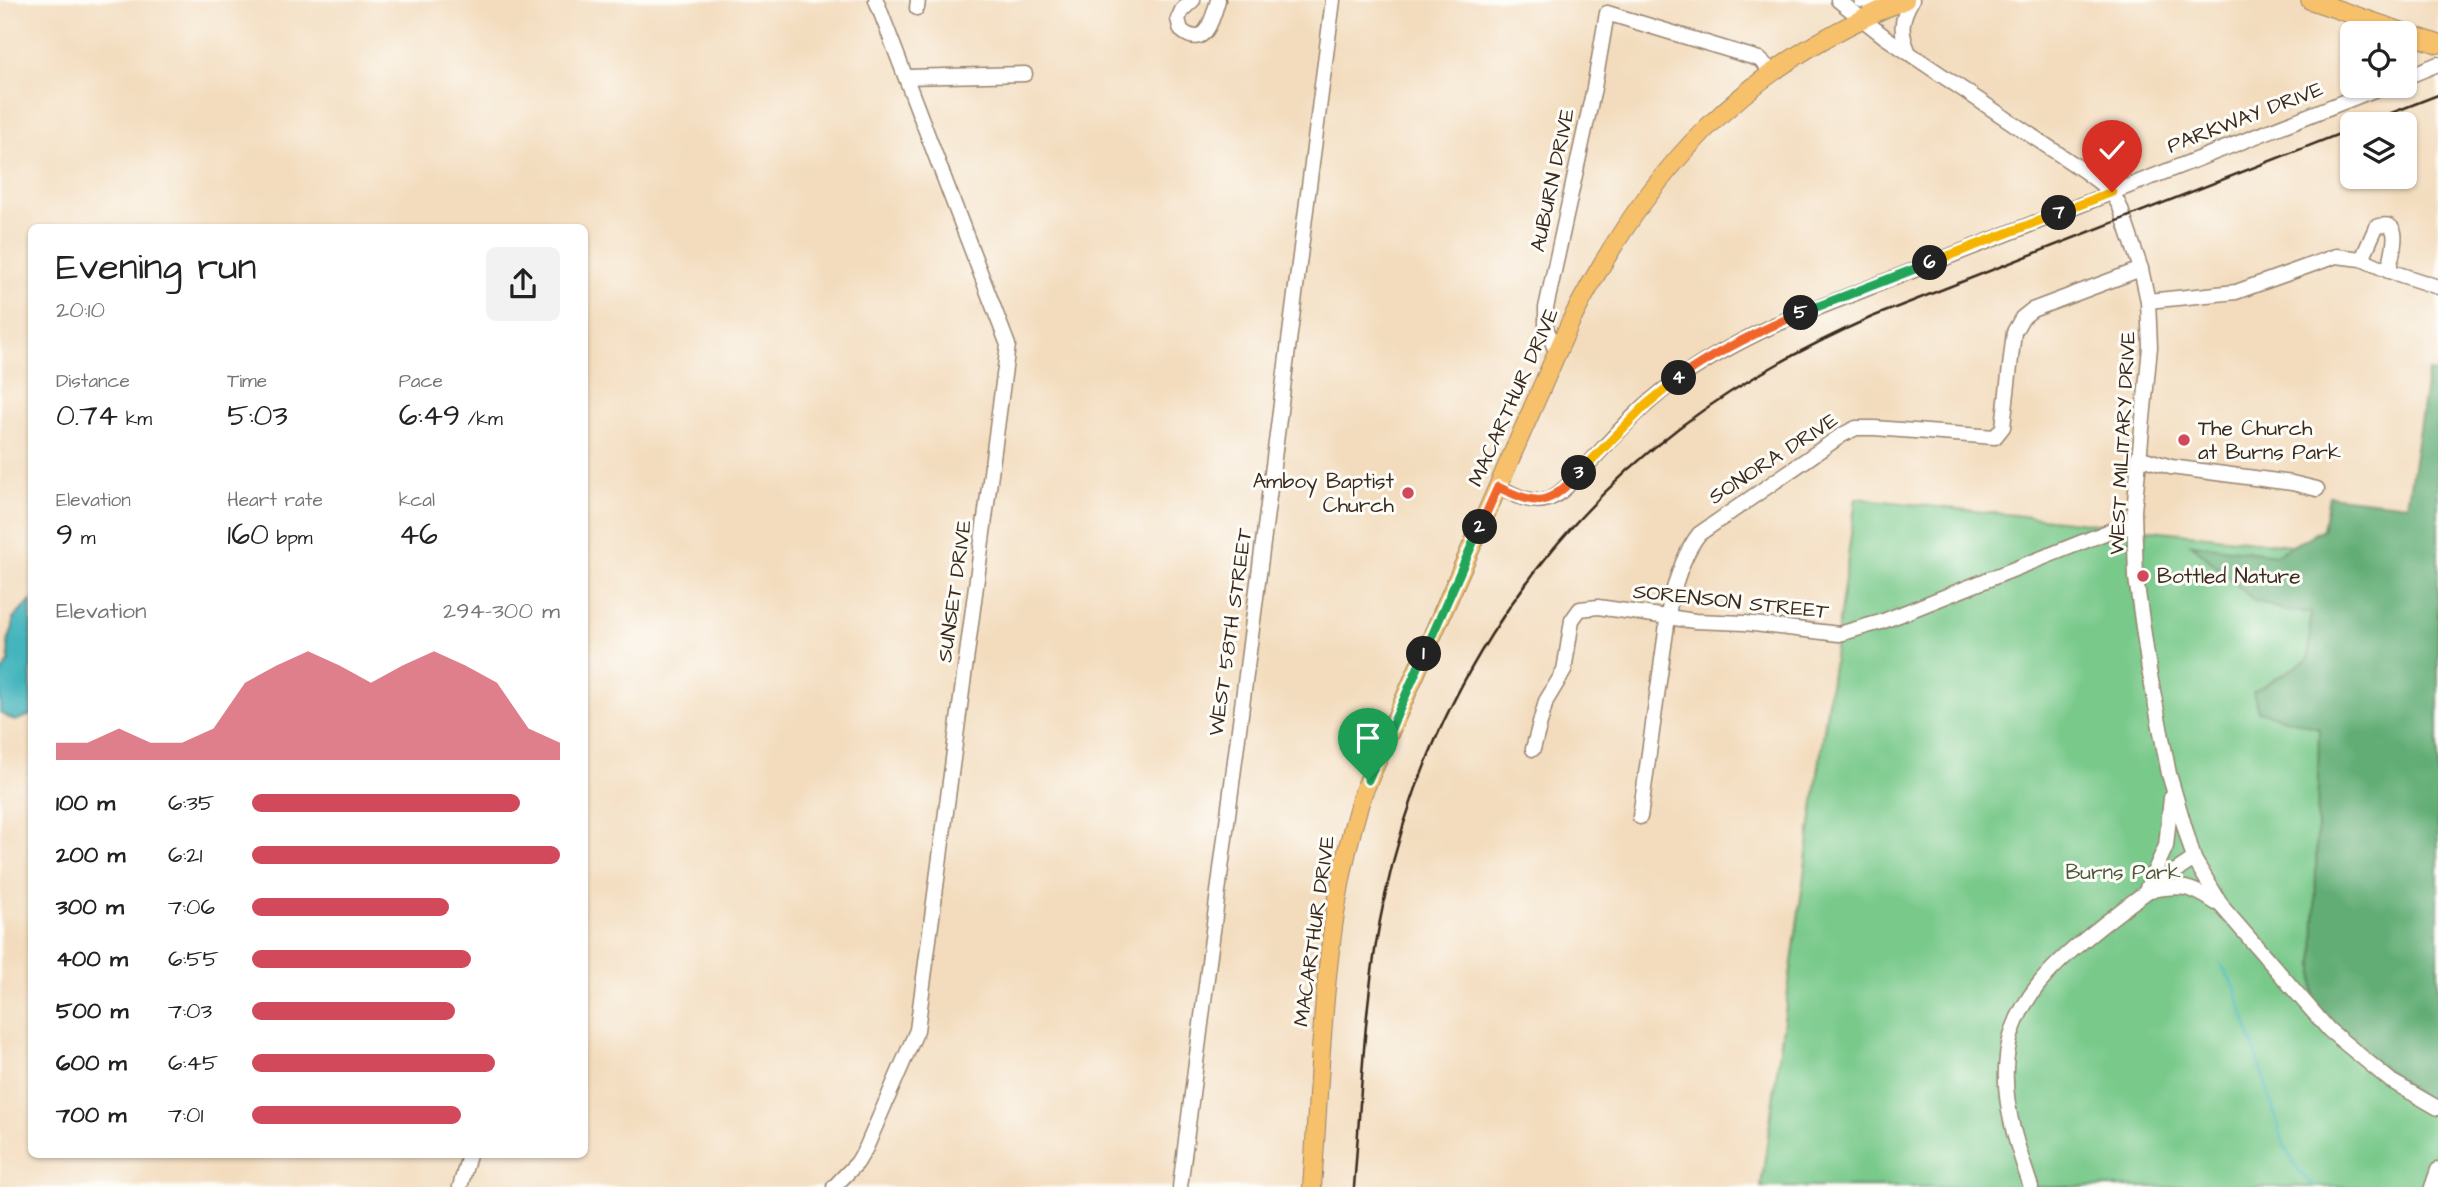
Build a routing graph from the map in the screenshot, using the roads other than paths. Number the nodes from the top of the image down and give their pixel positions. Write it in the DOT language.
graph roads {
  1 [pos="876,0"];
  2 [pos="1193,0"];
  3 [pos="1218,0"];
  4 [pos="1333,0"];
  5 [pos="1838,0"];
  6 [pos="1861,0"];
  7 [pos="1912,0"];
  8 [pos="2310,0"];
  9 [pos="1899,2"];
  10 [pos="1860,18"];
  11 [pos="2371,21"];
  12 [pos="2417,37"];
  13 [pos="2438,44"];
  14 [pos="1909,53"];
  15 [pos="2438,64"];
  16 [pos="1772,71"];
  17 [pos="2417,73"];
  18 [pos="1025,74"];
  19 [pos="906,77"];
  20 [pos="2353,98"];
  21 [pos="2084,171"];
  22 [pos="2112,192"];
  23 [pos="2085,203"];
  24 [pos="2362,259"];
  25 [pos="2141,269"];
  26 [pos="2389,271"];
  27 [pos="2438,287"];
  28 [pos="2148,301"];
  29 [pos="1557,353"];
  30 [pos="2138,457"];
  31 [pos="1498,487"];
  32 [pos="2317,489"];
  33 [pos="2134,526"];
  34 [pos="1668,617"];
  35 [pos="1533,749"];
  36 [pos="2172,782"];
  37 [pos="1640,817"];
  38 [pos="2194,859"];
  39 [pos="2146,891"];
  40 [pos="2224,909"];
  41 [pos="2438,1108"];
  42 [pos="468,1158"];
  43 [pos="2438,1170"];
  44 [pos="460,1187"];
  45 [pos="834,1187"];
  46 [pos="1180,1187"];
  47 [pos="1312,1187"];
  48 [pos="2031,1187"];
  49 [pos="2432,1187"];
  1 -- 19 [label="street, SUNSET DRIVE"];
  2 -- 3 [label="street"];
  4 -- 46 [label="street, WEST 58TH STREET"];
  5 -- 10 [label="street, WEST MILITARY DRIVE"];
  6 -- 9 [label="street"];
  7 -- 14 [label="street"];
  8 -- 11 [label="main road"];
  9 -- 10 [label="main road, MACARTHUR DRIVE"];
  10 -- 14 [label="street, WEST MILITARY DRIVE"];
  10 -- 16 [label="main road, MACARTHUR DRIVE"];
  12 -- 13 [label="main road"];
  14 -- 21 [label="street, WEST MILITARY DRIVE"];
  15 -- 17 [label="street"];
  16 -- 29 [label="main road, MACARTHUR DRIVE"];
  16 -- 29 [label="street, AUBURN DRIVE"];
  18 -- 19 [label="street"];
  19 -- 45 [label="street, SUNSET DRIVE"];
  20 -- 22 [label="street, PARKWAY DRIVE"];
  21 -- 22 [label="street, WEST MILITARY DRIVE"];
  21 -- 23 [label="street"];
  22 -- 23 [label="street, PARKWAY DRIVE"];
  22 -- 25 [label="street, WEST MILITARY DRIVE"];
  23 -- 31 [label="street, PARKWAY DRIVE"];
  24 -- 26 [label="street"];
  24 -- 26 [label="street"];
  24 -- 28 [label="street"];
  25 -- 28 [label="street, WEST MILITARY DRIVE"];
  25 -- 34 [label="street, SONORA DRIVE"];
  26 -- 27 [label="street"];
  28 -- 30 [label="street, WEST MILITARY DRIVE"];
  29 -- 31 [label="main road, MACARTHUR DRIVE"];
  30 -- 32 [label="street"];
  30 -- 33 [label="street, WEST MILITARY DRIVE"];
  31 -- 47 [label="main road, MACARTHUR DRIVE"];
  33 -- 34 [label="street, SORENSON STREET"];
  33 -- 36 [label="street, WEST MILITARY DRIVE"];
  34 -- 35 [label="street, SORENSON STREET"];
  34 -- 37 [label="street, SONORA DRIVE"];
  36 -- 38 [label="street, WEST MILITARY DRIVE"];
  36 -- 39 [label="street"];
  38 -- 39 [label="street"];
  38 -- 40 [label="street, WEST MILITARY DRIVE"];
  39 -- 40 [label="street"];
  39 -- 48 [label="street"];
  40 -- 41 [label="street, WEST MILITARY DRIVE"];
  42 -- 44 [label="street"];
  43 -- 49 [label="street"];
}
